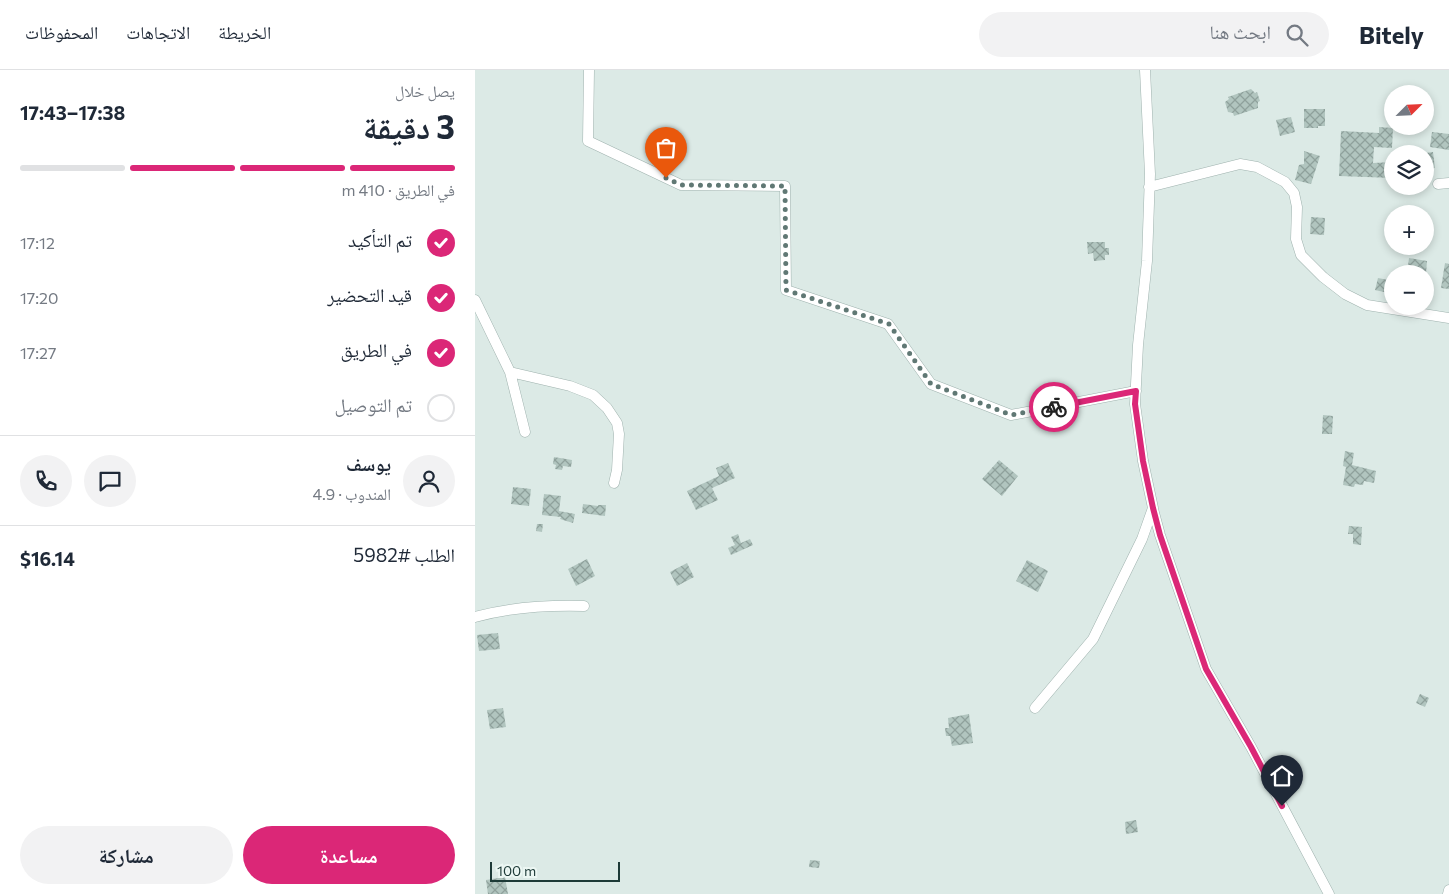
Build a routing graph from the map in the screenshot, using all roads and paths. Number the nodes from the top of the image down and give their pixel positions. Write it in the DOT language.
graph roads {
  1 [pos="589,70"];
  2 [pos="1145,70"];
  3 [pos="1149,187"];
  4 [pos="475,300"];
  5 [pos="1449,318"];
  6 [pos="510,372"];
  7 [pos="1136,391"];
  8 [pos="525,432"];
  9 [pos="614,483"];
  10 [pos="1153,508"];
  11 [pos="584,606"];
  12 [pos="475,617"];
  13 [pos="1035,708"];
  14 [pos="1449,890"];
  15 [pos="1329,894"];
  16 [pos="1449,894"];
  1 -- 7 [label="street"];
  2 -- 3 [label="street"];
  3 -- 5 [label="street"];
  3 -- 7 [label="street"];
  4 -- 6 [label="street"];
  6 -- 8 [label="street"];
  6 -- 9 [label="street"];
  7 -- 10 [label="street"];
  10 -- 13 [label="street"];
  10 -- 15 [label="street"];
  11 -- 12 [label="street"];
  14 -- 16 [label="street"];
}
